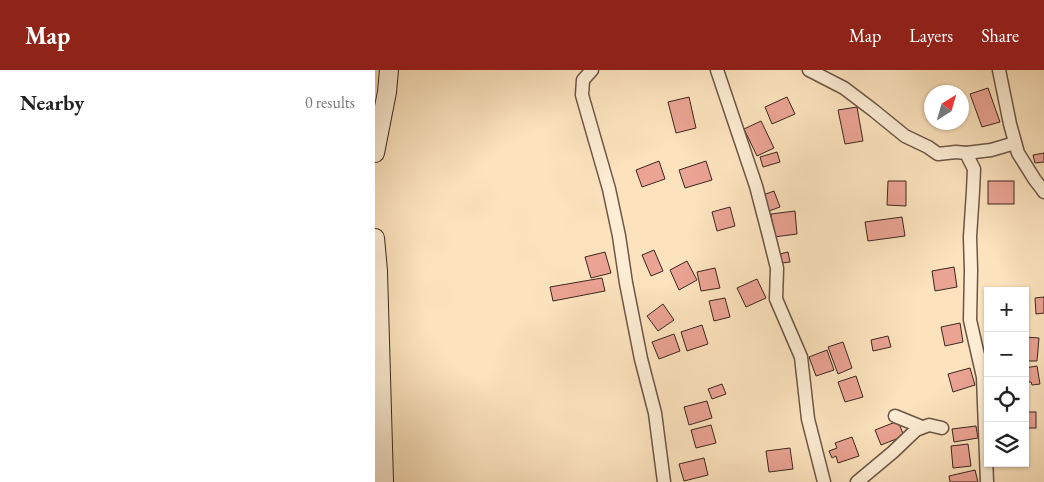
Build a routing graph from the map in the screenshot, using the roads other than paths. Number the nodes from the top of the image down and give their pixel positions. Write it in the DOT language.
graph roads {
  1 [pos="389,70"];
  2 [pos="592,70"];
  3 [pos="717,70"];
  4 [pos="809,70"];
  5 [pos="999,70"];
  6 [pos="1015,143"];
  7 [pos="967,153"];
  8 [pos="375,154"];
  9 [pos="1044,190"];
  10 [pos="375,238"];
  11 [pos="895,416"];
  12 [pos="922,427"];
  13 [pos="942,428"];
  14 [pos="384,482"];
  15 [pos="664,482"];
  16 [pos="824,482"];
  17 [pos="857,482"];
  18 [pos="987,482"];
  1 -- 8 [label="street"];
  2 -- 15 [label="street"];
  3 -- 16 [label="street"];
  4 -- 7 [label="street"];
  5 -- 6 [label="street"];
  6 -- 7 [label="street"];
  6 -- 9 [label="street"];
  7 -- 18 [label="street"];
  10 -- 14 [label="street"];
  11 -- 12 [label="street"];
  12 -- 13 [label="street"];
  12 -- 17 [label="street"];
}
